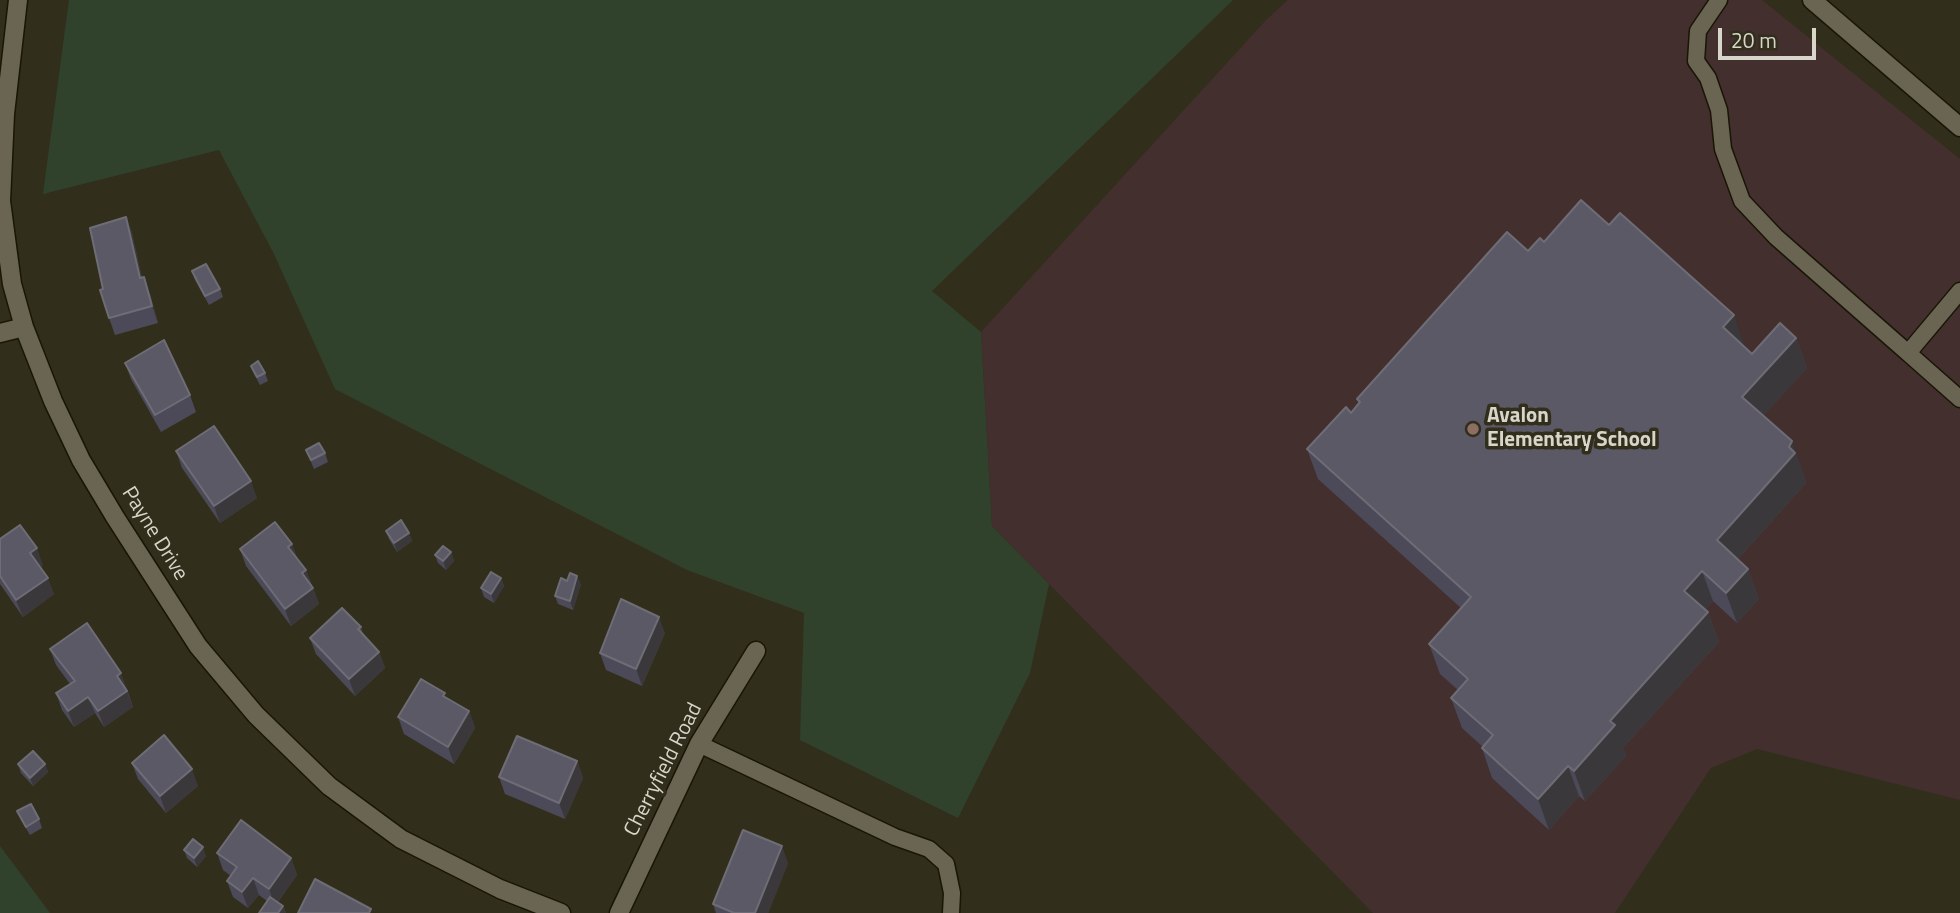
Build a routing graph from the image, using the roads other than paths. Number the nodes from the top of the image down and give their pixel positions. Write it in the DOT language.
graph roads {
  1 [pos="18,0"];
  2 [pos="1718,0"];
  3 [pos="1812,0"];
  4 [pos="1960,127"];
  5 [pos="1960,291"];
  6 [pos="24,327"];
  7 [pos="0,333"];
  8 [pos="1908,353"];
  9 [pos="1960,399"];
  10 [pos="755,651"];
  11 [pos="699,744"];
  12 [pos="561,913"];
  13 [pos="619,913"];
  14 [pos="951,913"];
  1 -- 6 [label="street, Payne Drive"];
  2 -- 8 [label="lane"];
  3 -- 4 [label="street"];
  5 -- 8 [label="lane"];
  6 -- 7 [label="street"];
  6 -- 12 [label="street, Payne Drive"];
  8 -- 9 [label="lane"];
  10 -- 11 [label="street, Cherryfield Road"];
  11 -- 13 [label="street, Cherryfield Road"];
  11 -- 14 [label="lane"];
}
